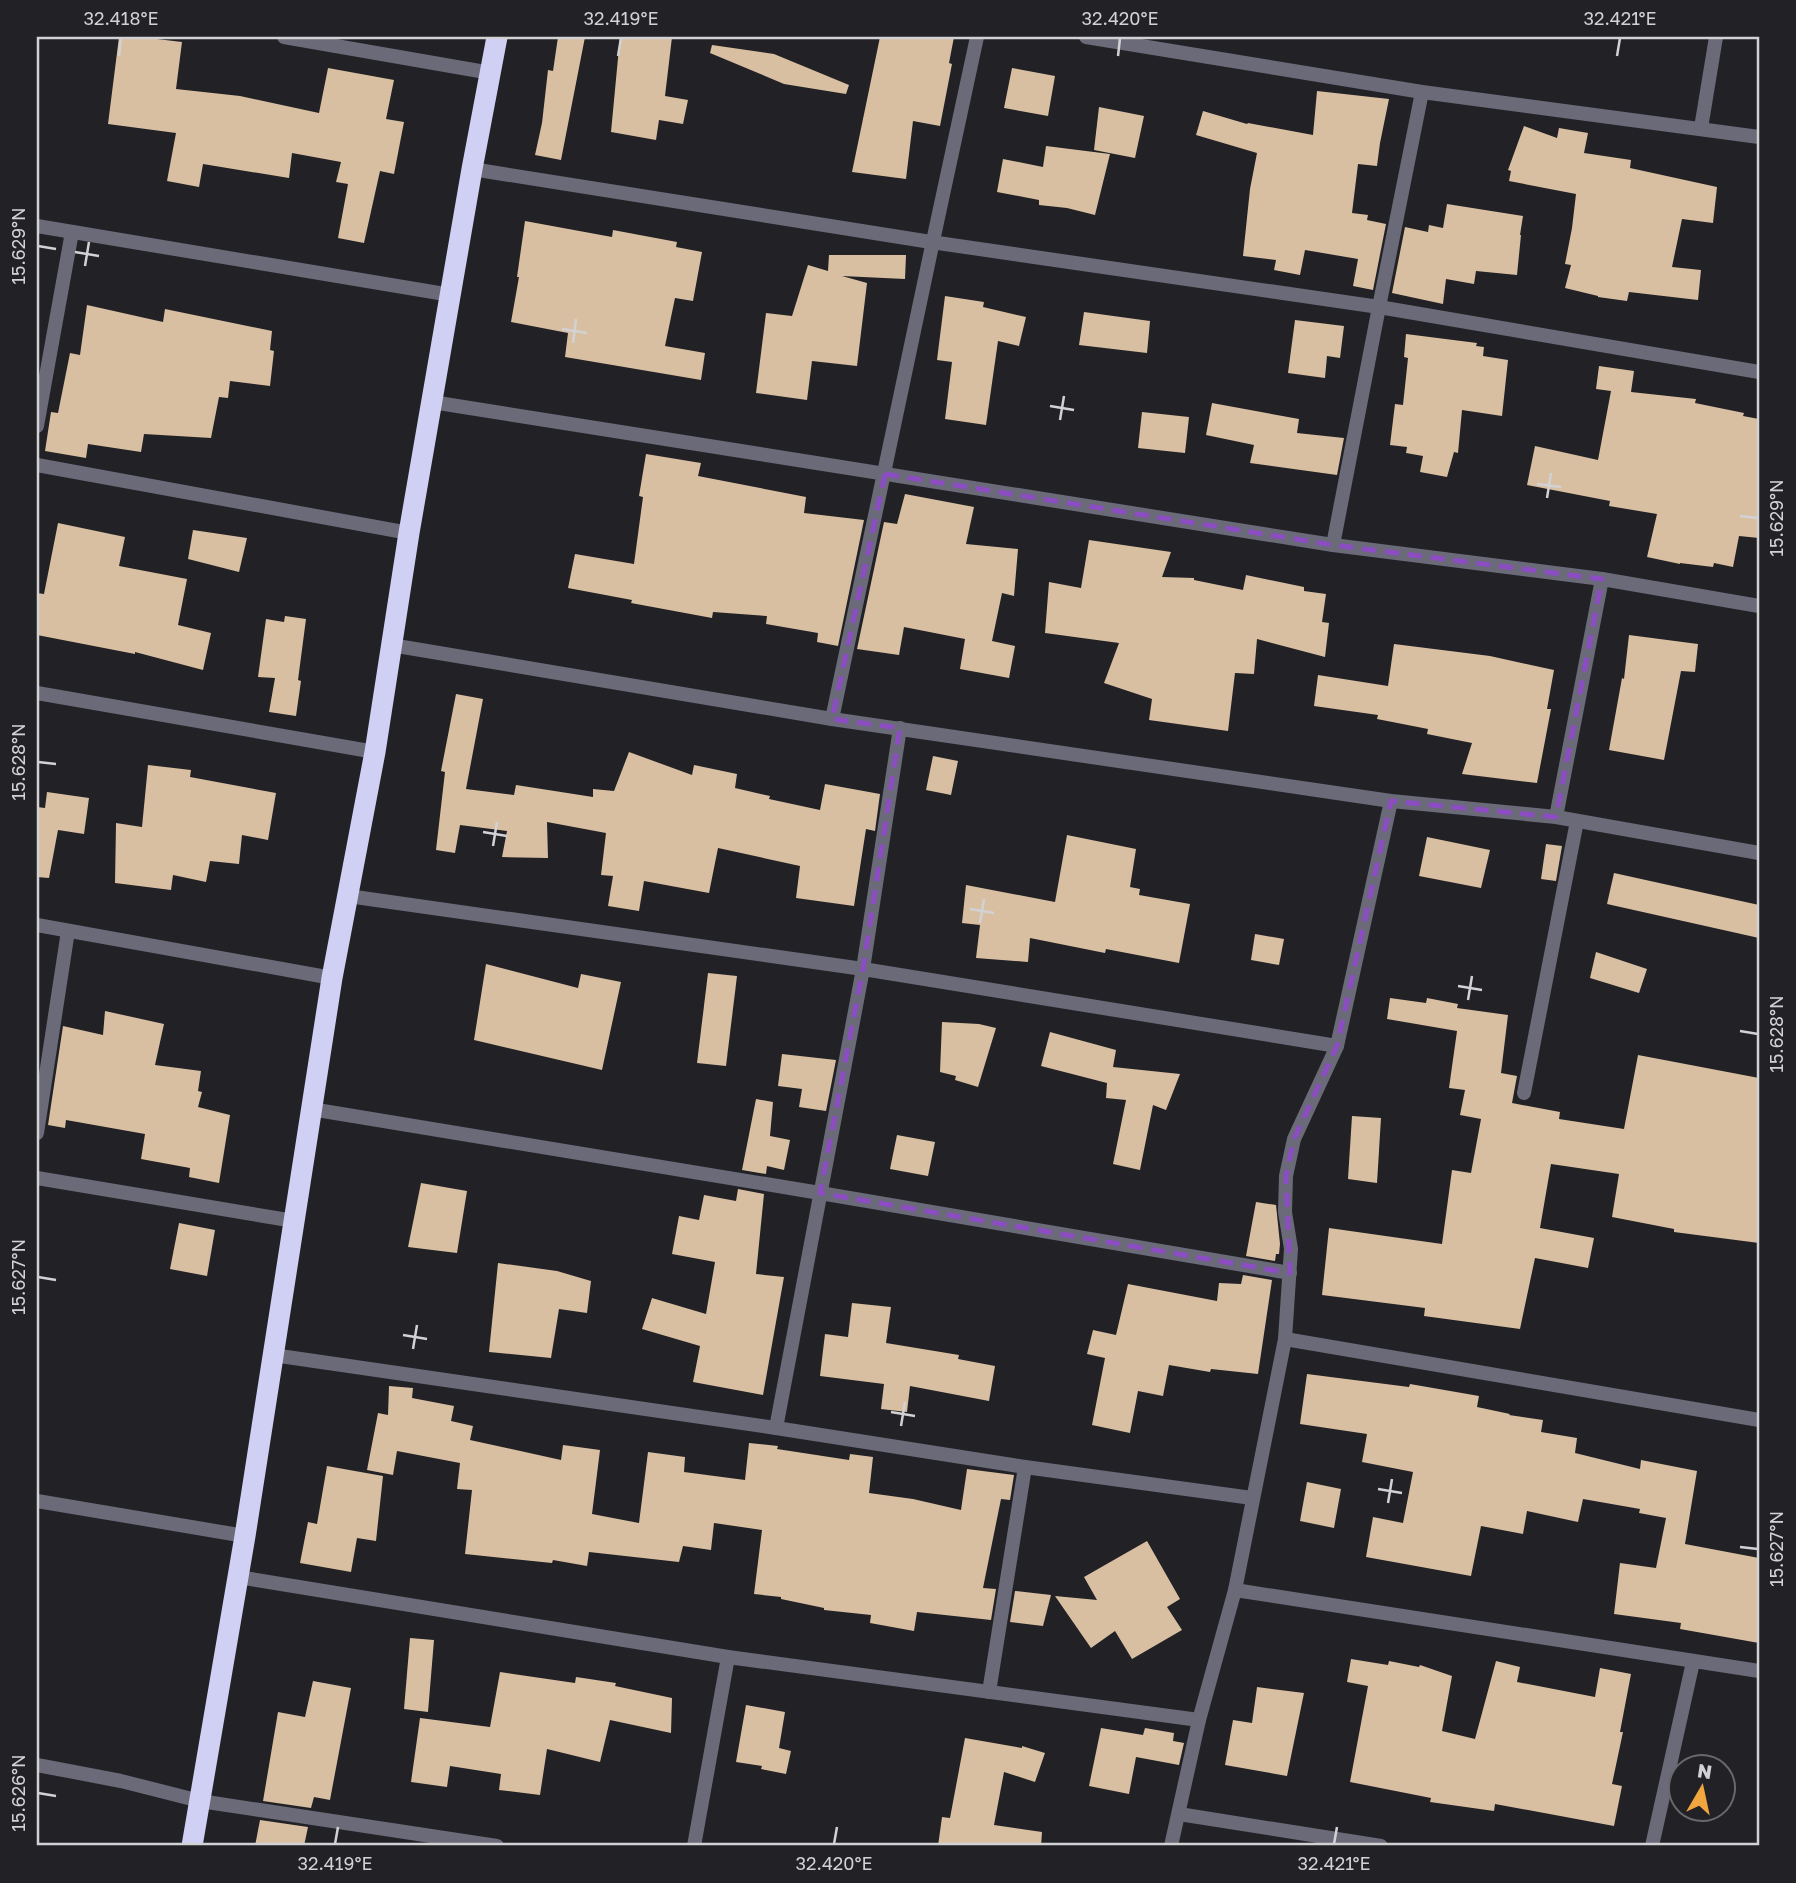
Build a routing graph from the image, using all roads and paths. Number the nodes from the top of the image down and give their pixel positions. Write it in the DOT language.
graph roads {
  1 [pos="284,37"];
  2 [pos="497,37"];
  3 [pos="977,37"];
  4 [pos="1086,37"];
  5 [pos="1716,37"];
  6 [pos="491,73"];
  7 [pos="1422,92"];
  8 [pos="1701,128"];
  9 [pos="1759,137"];
  10 [pos="472,169"];
  11 [pos="37,226"];
  12 [pos="72,232"];
  13 [pos="931,242"];
  14 [pos="451,295"];
  15 [pos="1379,307"];
  16 [pos="1759,372"];
  17 [pos="432,402"];
  18 [pos="37,426"];
  19 [pos="37,465"];
  20 [pos="885,474"];
  21 [pos="409,533"];
  22 [pos="1334,545"];
  23 [pos="1602,579"];
  24 [pos="1759,606"];
  25 [pos="391,645"];
  26 [pos="37,693"];
  27 [pos="832,719"];
  28 [pos="900,728"];
  29 [pos="375,752"];
  30 [pos="1391,801"];
  31 [pos="1556,817"];
  32 [pos="1577,821"];
  33 [pos="1759,853"];
  34 [pos="348,896"];
  35 [pos="37,925"];
  36 [pos="68,931"];
  37 [pos="863,969"];
  38 [pos="332,978"];
  39 [pos="1337,1046"];
  40 [pos="1524,1093"];
  41 [pos="311,1108"];
  42 [pos="37,1133"];
  43 [pos="37,1178"];
  44 [pos="820,1193"];
  45 [pos="294,1221"];
  46 [pos="1290,1273"];
  47 [pos="1285,1339"];
  48 [pos="273,1355"];
  49 [pos="1759,1420"];
  50 [pos="776,1428"];
  51 [pos="1025,1467"];
  52 [pos="1252,1498"];
  53 [pos="37,1501"];
  54 [pos="245,1536"];
  55 [pos="238,1577"];
  56 [pos="1235,1590"];
  57 [pos="728,1657"];
  58 [pos="1693,1662"];
  59 [pos="1759,1671"];
  60 [pos="989,1692"];
  61 [pos="1199,1720"];
  62 [pos="37,1765"];
  63 [pos="200,1801"];
  64 [pos="1179,1814"];
  65 [pos="192,1846"];
  66 [pos="497,1846"];
  67 [pos="694,1846"];
  68 [pos="1171,1846"];
  69 [pos="1381,1846"];
  70 [pos="1652,1846"];
  1 -- 6 [label="street"];
  2 -- 6 [label="highway"];
  3 -- 13 [label="street"];
  4 -- 7 [label="street"];
  5 -- 8 [label="street"];
  6 -- 10 [label="highway"];
  7 -- 8 [label="street"];
  7 -- 15 [label="street"];
  8 -- 9 [label="street"];
  10 -- 13 [label="street"];
  10 -- 14 [label="highway"];
  11 -- 12 [label="street"];
  12 -- 14 [label="street"];
  12 -- 18 [label="street"];
  13 -- 15 [label="street"];
  13 -- 20 [label="street"];
  14 -- 17 [label="highway"];
  15 -- 16 [label="street"];
  15 -- 22 [label="street"];
  17 -- 20 [label="street"];
  17 -- 21 [label="highway"];
  19 -- 21 [label="street"];
  20 -- 22 [label="street"];
  20 -- 27 [label="street"];
  21 -- 25 [label="highway"];
  22 -- 23 [label="street"];
  23 -- 24 [label="street"];
  23 -- 31 [label="street"];
  25 -- 27 [label="street"];
  25 -- 29 [label="highway"];
  26 -- 29 [label="street"];
  27 -- 28 [label="street"];
  28 -- 30 [label="street"];
  28 -- 37 [label="street"];
  29 -- 34 [label="highway"];
  30 -- 31 [label="street"];
  30 -- 39 [label="street"];
  31 -- 32 [label="street"];
  32 -- 33 [label="street"];
  32 -- 40 [label="street"];
  34 -- 37 [label="street"];
  34 -- 38 [label="highway"];
  35 -- 36 [label="street"];
  36 -- 38 [label="street"];
  36 -- 42 [label="street"];
  37 -- 39 [label="street"];
  37 -- 44 [label="street"];
  38 -- 41 [label="highway"];
  39 -- 46 [label="street"];
  41 -- 44 [label="street"];
  41 -- 45 [label="highway"];
  43 -- 45 [label="street"];
  44 -- 46 [label="street"];
  44 -- 50 [label="street"];
  45 -- 48 [label="highway"];
  46 -- 47 [label="street"];
  47 -- 49 [label="street"];
  47 -- 52 [label="street"];
  48 -- 50 [label="street"];
  48 -- 54 [label="highway"];
  50 -- 51 [label="street"];
  51 -- 52 [label="street"];
  51 -- 60 [label="street"];
  52 -- 56 [label="street"];
  53 -- 54 [label="street"];
  54 -- 55 [label="highway"];
  55 -- 57 [label="street"];
  55 -- 63 [label="highway"];
  56 -- 58 [label="street"];
  56 -- 61 [label="street"];
  57 -- 60 [label="street"];
  57 -- 67 [label="street"];
  58 -- 59 [label="street"];
  58 -- 70 [label="street"];
  60 -- 61 [label="street"];
  61 -- 64 [label="street"];
  62 -- 63 [label="street"];
  63 -- 65 [label="highway"];
  63 -- 66 [label="street"];
  64 -- 68 [label="street"];
  64 -- 69 [label="street"];
}
